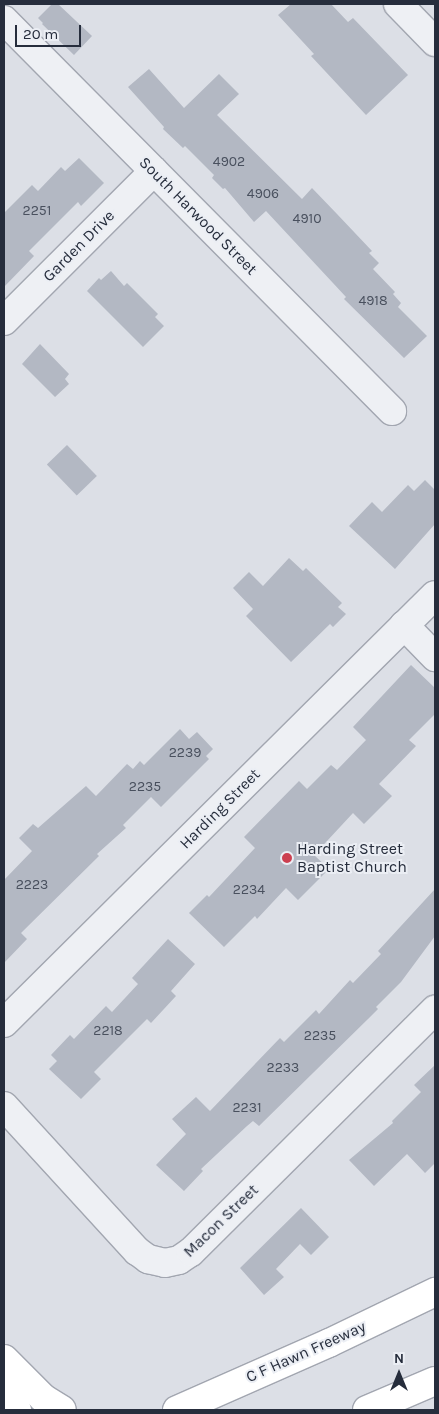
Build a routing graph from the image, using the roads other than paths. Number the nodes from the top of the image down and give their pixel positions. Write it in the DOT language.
graph roads {
  1 [pos="398,4"];
  2 [pos="4,20"];
  3 [pos="435,42"];
  4 [pos="154,171"];
  5 [pos="4,322"];
  6 [pos="392,411"];
  7 [pos="435,595"];
  8 [pos="404,626"];
  9 [pos="435,657"];
  10 [pos="435,1010"];
  11 [pos="4,1023"];
  12 [pos="4,1106"];
  13 [pos="435,1292"];
  14 [pos="4,1359"];
  15 [pos="4,1378"];
  16 [pos="435,1382"];
  17 [pos="17,1410"];
  18 [pos="62,1410"];
  19 [pos="177,1410"];
  20 [pos="367,1410"];
  1 -- 3 [label="street"];
  2 -- 4 [label="street, South Harwood Street"];
  4 -- 5 [label="street, Garden Drive"];
  4 -- 6 [label="street, South Harwood Street"];
  7 -- 8 [label="street, Harding Street"];
  8 -- 9 [label="street"];
  8 -- 11 [label="street, Harding Street"];
  10 -- 12 [label="street, Macon Street"];
  13 -- 19 [label="main road, C F Hawn Freeway"];
  14 -- 18 [label="main road"];
  15 -- 17 [label="main road"];
  16 -- 20 [label="main road"];
}
